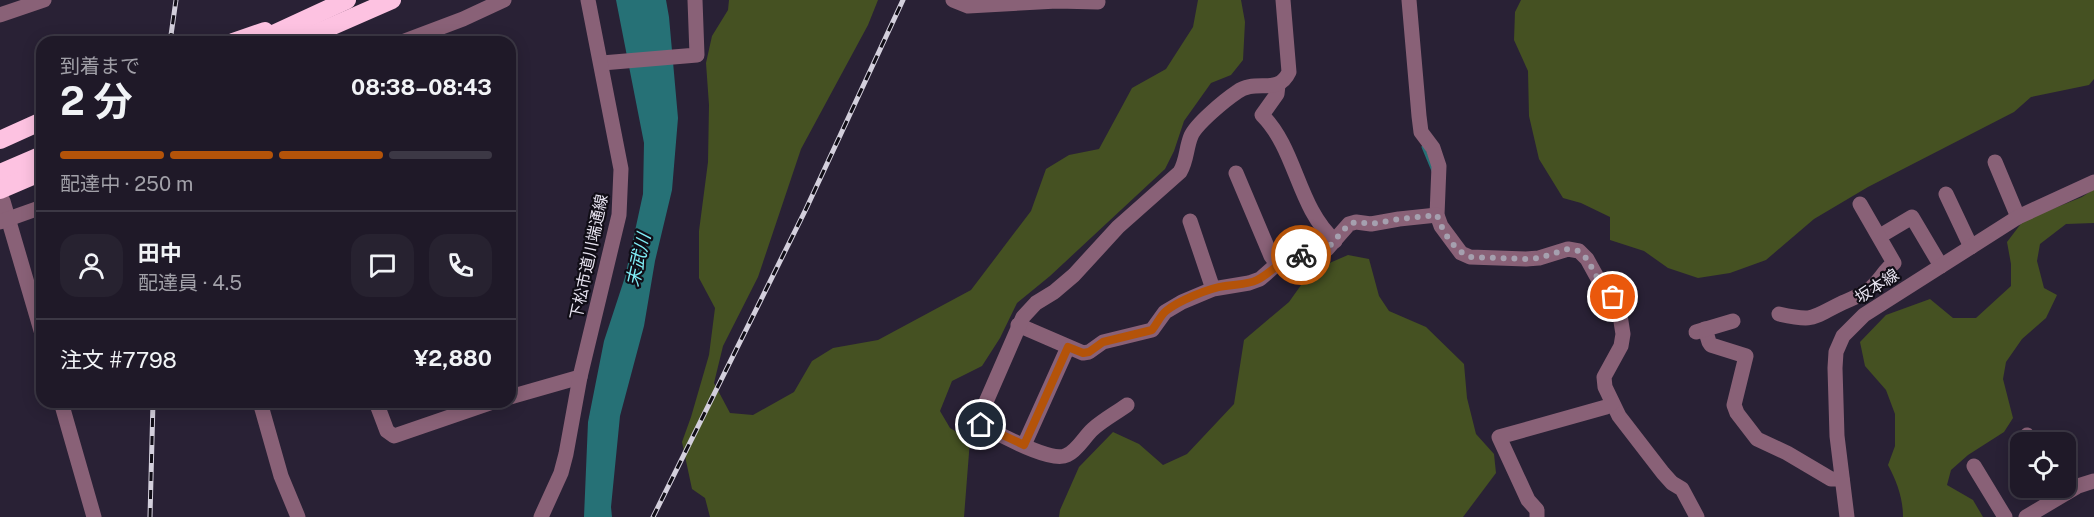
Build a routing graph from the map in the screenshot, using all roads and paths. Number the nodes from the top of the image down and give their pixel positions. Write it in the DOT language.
graph roads {
  1 [pos="44,0"];
  2 [pos="347,0"];
  3 [pos="392,0"];
  4 [pos="504,0"];
  5 [pos="588,0"];
  6 [pos="694,0"];
  7 [pos="1283,0"];
  8 [pos="1408,0"];
  9 [pos="955,1"];
  10 [pos="1098,2"];
  11 [pos="0,15"];
  12 [pos="311,16"];
  13 [pos="250,36"];
  14 [pos="269,36"];
  15 [pos="311,36"];
  16 [pos="418,36"];
  17 [pos="605,63"];
  18 [pos="1278,85"];
  19 [pos="36,124"];
  20 [pos="0,140"];
  21 [pos="36,153"];
  22 [pos="36,158"];
  23 [pos="1995,162"];
  24 [pos="6,170"];
  25 [pos="1236,173"];
  26 [pos="36,175"];
  27 [pos="2094,182"];
  28 [pos="1946,194"];
  29 [pos="1,195"];
  30 [pos="1860,204"];
  31 [pos="36,209"];
  32 [pos="1437,215"];
  33 [pos="2018,217"];
  34 [pos="4,221"];
  35 [pos="1190,221"];
  36 [pos="1880,236"];
  37 [pos="1335,241"];
  38 [pos="1971,247"];
  39 [pos="1277,264"];
  40 [pos="1941,266"];
  41 [pos="1213,289"];
  42 [pos="1779,314"];
  43 [pos="36,316"];
  44 [pos="1733,321"];
  45 [pos="1018,325"];
  46 [pos="1068,347"];
  47 [pos="580,378"];
  48 [pos="516,395"];
  49 [pos="1612,403"];
  50 [pos="1127,405"];
  51 [pos="63,408"];
  52 [pos="262,408"];
  53 [pos="378,408"];
  54 [pos="471,408"];
  55 [pos="1024,445"];
  56 [pos="1974,466"];
  57 [pos="1842,479"];
  58 [pos="2094,481"];
  59 [pos="2076,487"];
  60 [pos="2052,498"];
  61 [pos="94,517"];
  62 [pos="298,517"];
  63 [pos="541,517"];
  64 [pos="1537,517"];
  65 [pos="1697,517"];
  66 [pos="1846,517"];
  67 [pos="2005,517"];
  68 [pos="2026,517"];
  1 -- 11 [label="street"];
  2 -- 12 [label="highway"];
  3 -- 15 [label="highway"];
  4 -- 16 [label="street"];
  5 -- 17 [label="street, 下松市道川端通線"];
  6 -- 17 [label="street"];
  7 -- 18 [label="street"];
  8 -- 32 [label="street"];
  9 -- 10 [label="street"];
  12 -- 13 [label="highway"];
  12 -- 14 [label="highway"];
  17 -- 47 [label="street, 下松市道川端通線"];
  18 -- 37 [label="street"];
  18 -- 45 [label="street"];
  19 -- 20 [label="highway"];
  21 -- 24 [label="highway"];
  22 -- 24 [label="highway"];
  23 -- 33 [label="street"];
  25 -- 39 [label="street"];
  26 -- 29 [label="highway"];
  27 -- 33 [label="street, 坂本線"];
  28 -- 38 [label="street"];
  29 -- 34 [label="street"];
  30 -- 36 [label="street"];
  31 -- 34 [label="street"];
  32 -- 37 [label="street"];
  32 -- 49 [label="street"];
  33 -- 38 [label="street, 坂本線"];
  34 -- 43 [label="street"];
  35 -- 41 [label="street"];
  36 -- 40 [label="street"];
  36 -- 42 [label="street"];
  37 -- 39 [label="street"];
  38 -- 40 [label="street, 坂本線"];
  39 -- 41 [label="street"];
  40 -- 57 [label="street, 坂本線"];
  41 -- 46 [label="street"];
  44 -- 57 [label="street"];
  45 -- 46 [label="street"];
  45 -- 55 [label="street"];
  46 -- 55 [label="street"];
  47 -- 48 [label="street"];
  47 -- 63 [label="street, 下松市道川端通線"];
  49 -- 64 [label="street"];
  49 -- 65 [label="street"];
  50 -- 55 [label="street"];
  51 -- 61 [label="street"];
  52 -- 62 [label="street"];
  53 -- 54 [label="street"];
  56 -- 67 [label="street"];
  57 -- 66 [label="street, 坂本線"];
  58 -- 59 [label="street"];
  60 -- 68 [label="street"];
}
